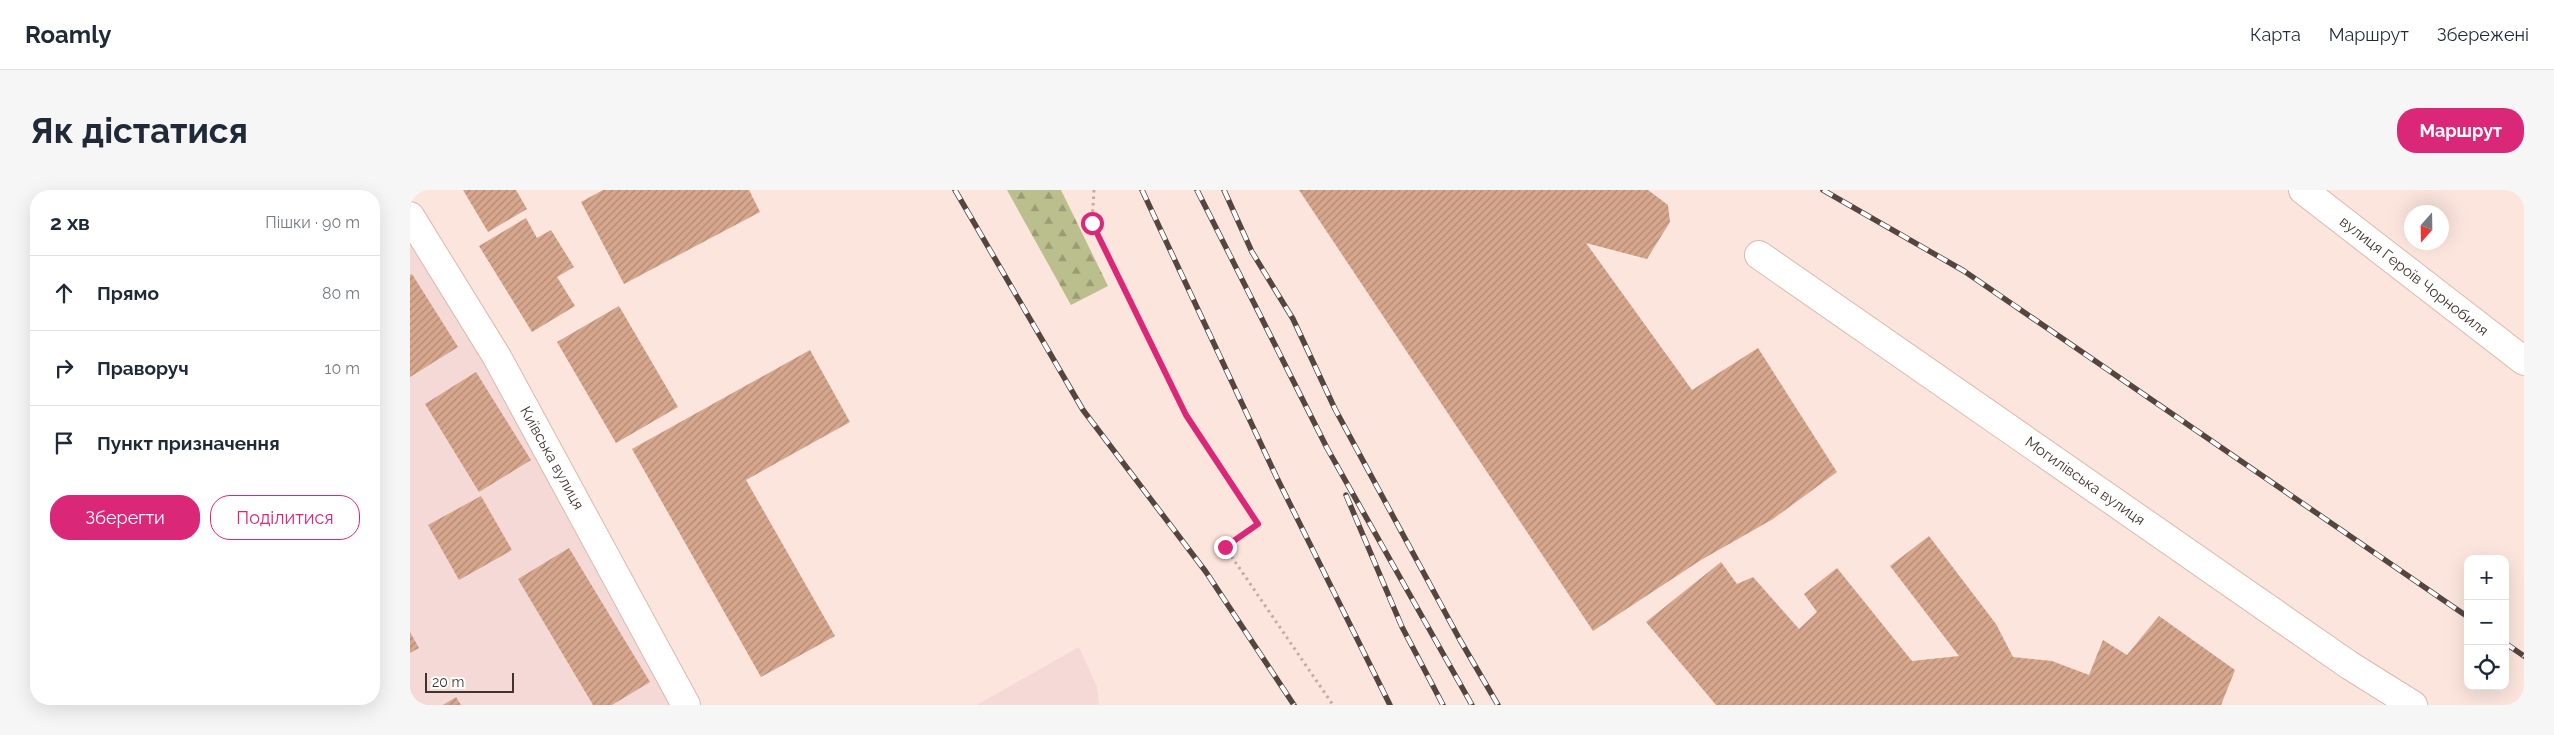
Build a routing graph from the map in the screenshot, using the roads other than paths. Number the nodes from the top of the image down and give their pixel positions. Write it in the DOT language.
graph roads {
  1 [pos="2303,190"];
  2 [pos="410,216"];
  3 [pos="1759,255"];
  4 [pos="2524,361"];
  5 [pos="686,705"];
  6 [pos="2413,705"];
  1 -- 4 [label="street, вулиця Героїв Чорнобиля"];
  2 -- 5 [label="street, Київська вулиця"];
  3 -- 6 [label="street, Могилівська вулиця"];
}
